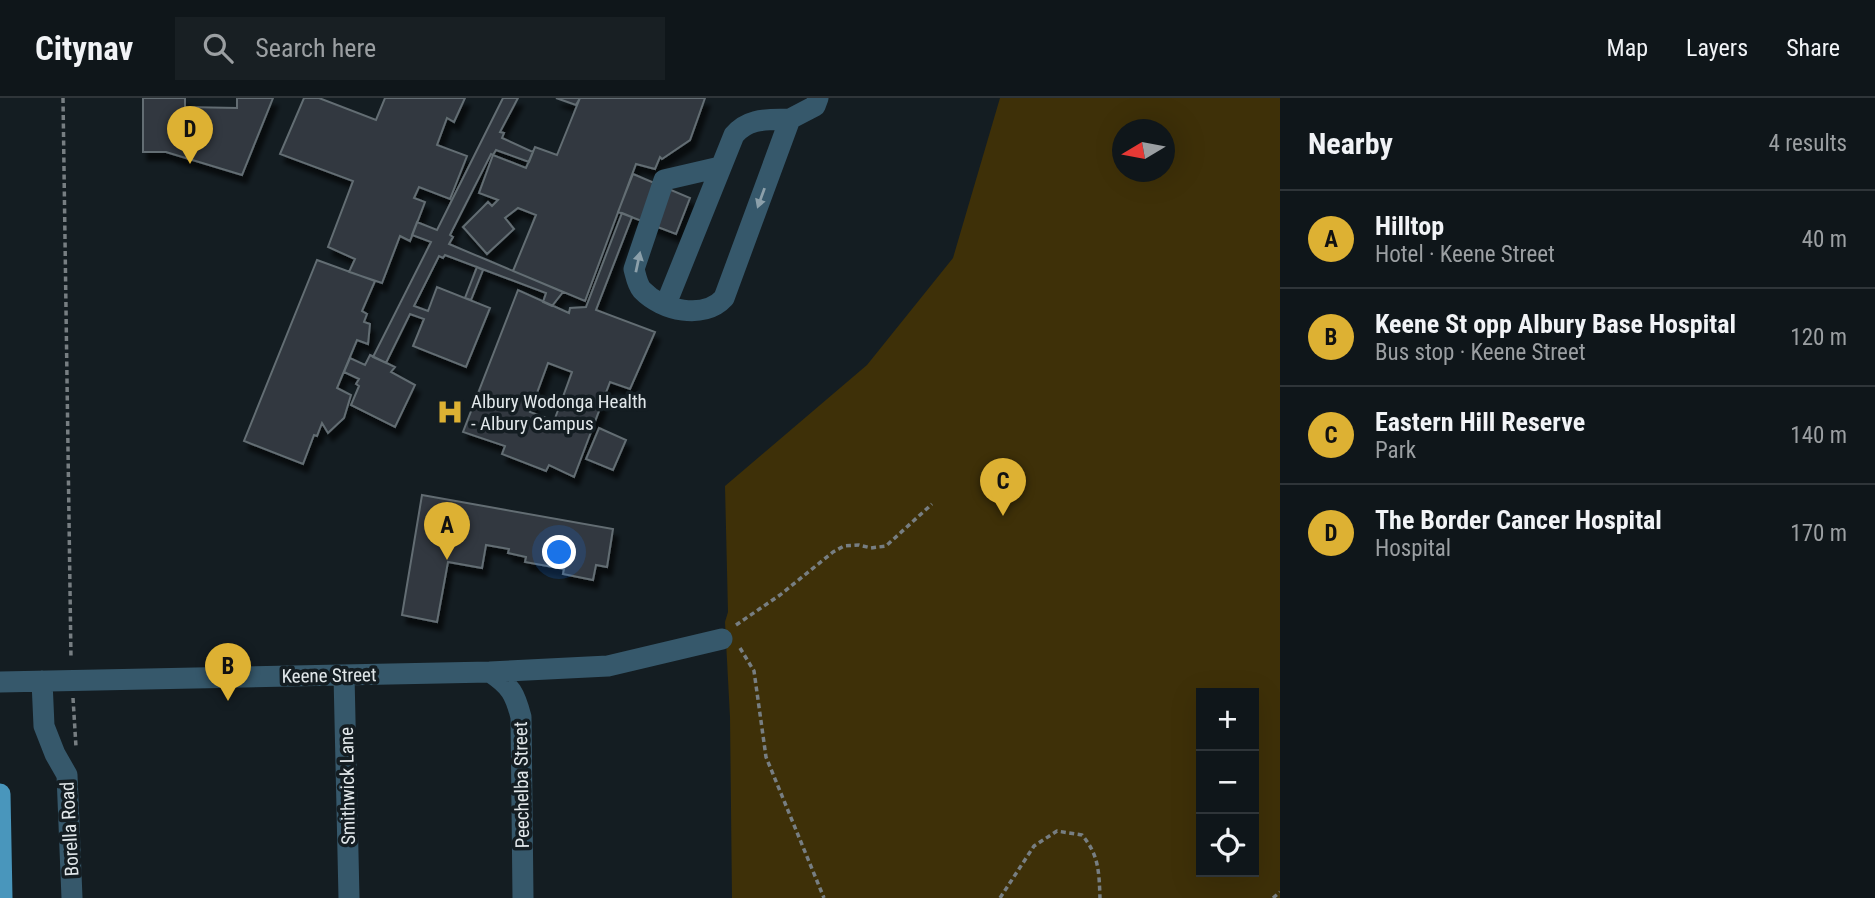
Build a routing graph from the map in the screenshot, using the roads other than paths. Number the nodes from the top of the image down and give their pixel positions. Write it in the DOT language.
graph roads {
  1 [pos="818,98"];
  2 [pos="787,127"];
  3 [pos="720,167"];
  4 [pos="666,304"];
  5 [pos="722,639"];
  6 [pos="344,675"];
  7 [pos="495,675"];
  8 [pos="42,681"];
  9 [pos="0,682"];
  10 [pos="0,794"];
  11 [pos="2,898"];
  12 [pos="72,898"];
  13 [pos="349,898"];
  14 [pos="523,898"];
  1 -- 2 [label="street"];
  2 -- 3 [label="street"];
  2 -- 4 [label="street, one-way"];
  3 -- 4 [label="street"];
  4 -- 3 [label="street, one-way"];
  5 -- 7 [label="street, Keene Street"];
  6 -- 7 [label="street, Keene Street"];
  6 -- 8 [label="street, Keene Street"];
  6 -- 13 [label="street, Smithwick Lane"];
  7 -- 14 [label="street, Peechelba Street"];
  8 -- 9 [label="street, Keene Street"];
  8 -- 12 [label="street, Borella Road"];
  10 -- 11 [label="main road"];
}
